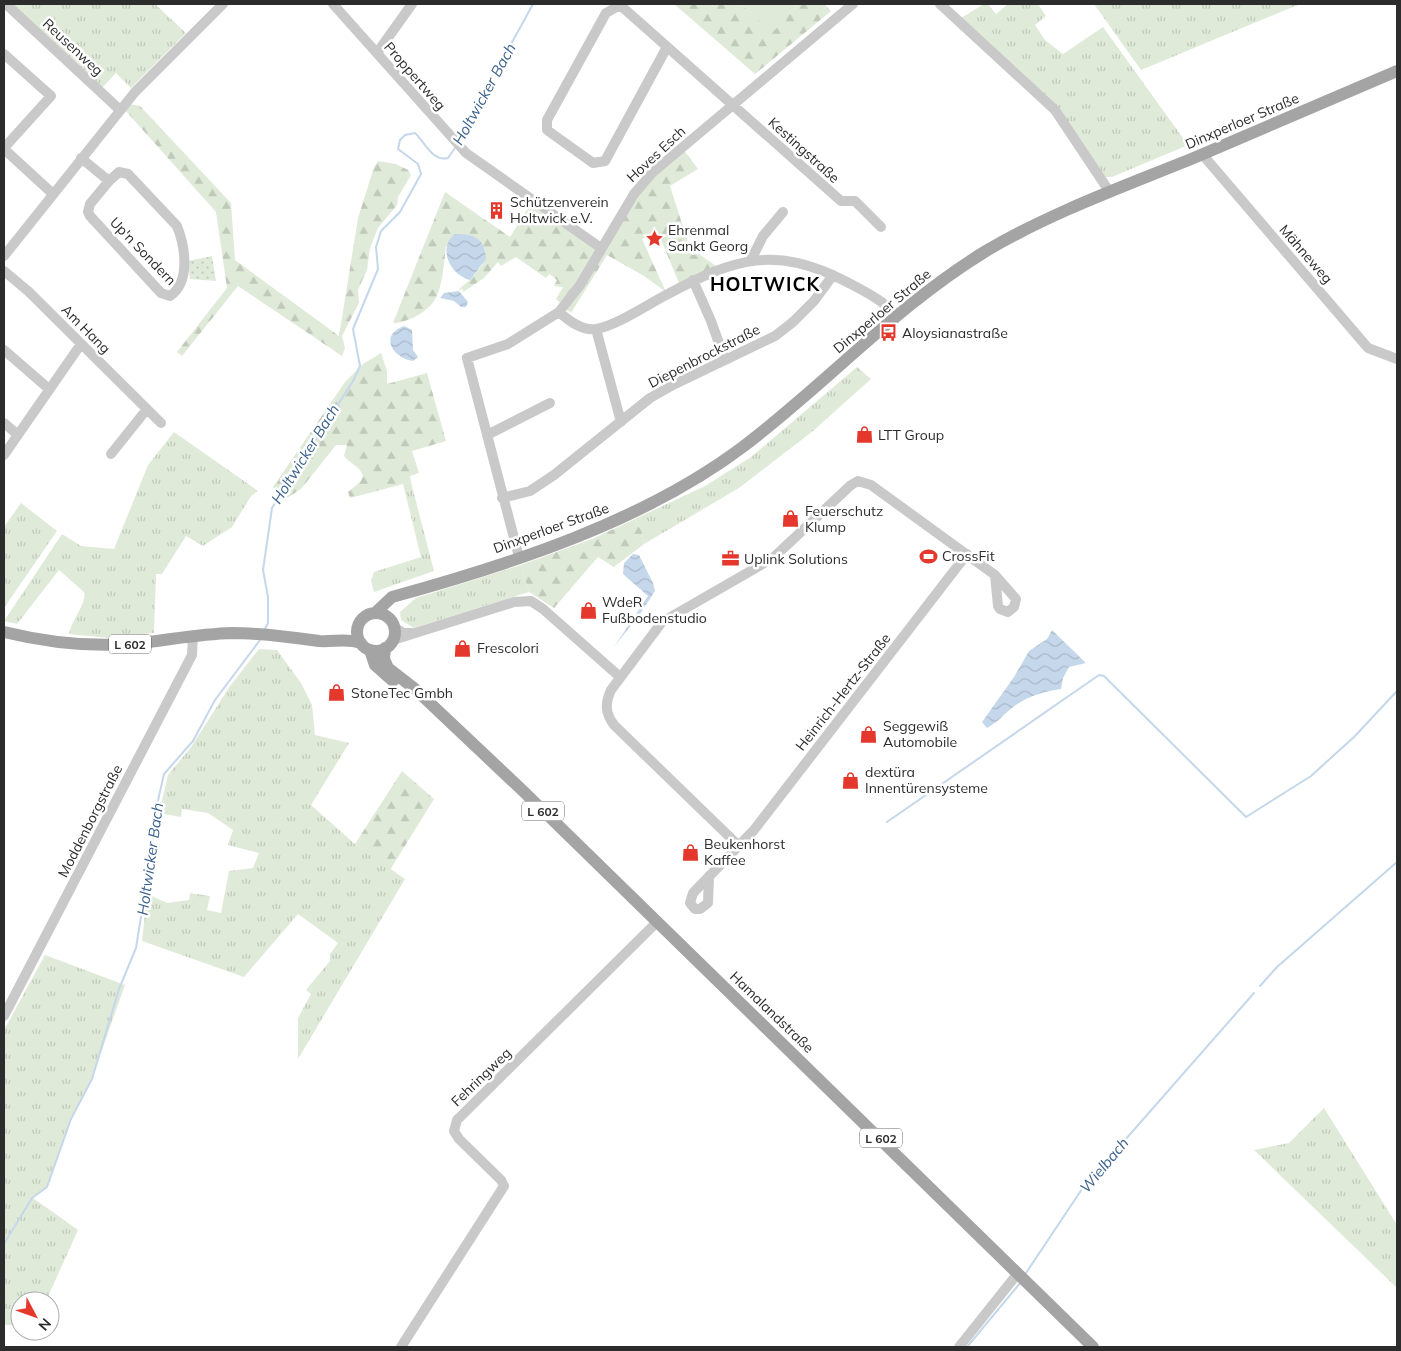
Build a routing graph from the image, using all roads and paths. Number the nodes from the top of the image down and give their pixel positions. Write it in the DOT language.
graph roads {
  1 [pos="6,4"];
  2 [pos="223,4"];
  3 [pos="333,4"];
  4 [pos="412,4"];
  5 [pos="853,4"];
  6 [pos="940,4"];
  7 [pos="667,47"];
  8 [pos="377,53"];
  9 [pos="4,54"];
  10 [pos="1397,71"];
  11 [pos="733,106"];
  12 [pos="120,110"];
  13 [pos="4,148"];
  14 [pos="1202,154"];
  15 [pos="81,158"];
  16 [pos="109,181"];
  17 [pos="1110,191"];
  18 [pos="53,194"];
  19 [pos="783,212"];
  20 [pos="882,227"];
  21 [pos="601,248"];
  22 [pos="4,256"];
  23 [pos="751,260"];
  24 [pos="4,272"];
  25 [pos="833,275"];
  26 [pos="693,280"];
  27 [pos="559,312"];
  28 [pos="897,315"];
  29 [pos="596,329"];
  30 [pos="81,344"];
  31 [pos="4,350"];
  32 [pos="1397,359"];
  33 [pos="725,360"];
  34 [pos="49,389"];
  35 [pos="550,403"];
  36 [pos="147,409"];
  37 [pos="621,422"];
  38 [pos="4,423"];
  39 [pos="161,423"];
  40 [pos="18,435"];
  41 [pos="487,435"];
  42 [pos="111,454"];
  43 [pos="4,455"];
  44 [pos="502,498"];
  45 [pos="967,554"];
  46 [pos="519,557"];
  47 [pos="995,575"];
  48 [pos="403,594"];
  49 [pos="375,613"];
  50 [pos="357,628"];
  51 [pos="4,632"];
  52 [pos="391,634"];
  53 [pos="193,636"];
  54 [pos="308,639"];
  55 [pos="365,647"];
  56 [pos="620,677"];
  57 [pos="427,701"];
  58 [pos="738,845"];
  59 [pos="709,876"];
  60 [pos="658,922"];
  61 [pos="4,1016"];
  62 [pos="1021,1276"];
  63 [pos="401,1347"];
  64 [pos="959,1347"];
  65 [pos="1093,1347"];
  1 -- 12 [label="street, Reusenweg"];
  2 -- 12 [label="street"];
  3 -- 8 [label="street, Proppertweg"];
  4 -- 8 [label="street"];
  5 -- 11 [label="street, Hoves Esch"];
  6 -- 17 [label="street"];
  7 -- 7 [label="street, Kestingstraße"];
  7 -- 11 [label="street, Kestingstraße"];
  8 -- 21 [label="street, Proppertweg"];
  9 -- 13 [label="street"];
  10 -- 14 [label="main road, Dinxperloer Straße"];
  11 -- 20 [label="street, Kestingstraße"];
  11 -- 21 [label="street, Hoves Esch"];
  12 -- 15 [label="street"];
  13 -- 18 [label="street"];
  14 -- 17 [label="main road, Dinxperloer Straße"];
  14 -- 32 [label="street, Mähneweg"];
  15 -- 16 [label="street"];
  15 -- 18 [label="street"];
  16 -- 16 [label="street, Up'n Sondern"];
  17 -- 28 [label="main road, Dinxperloer Straße"];
  18 -- 22 [label="street"];
  19 -- 23 [label="street"];
  21 -- 27 [label="street, Hoves Esch"];
  23 -- 25 [label="street"];
  23 -- 26 [label="street"];
  24 -- 30 [label="street, Am Hang"];
  25 -- 28 [label="street"];
  25 -- 33 [label="street, Diepenbrockstraße"];
  26 -- 29 [label="street"];
  26 -- 33 [label="street"];
  27 -- 29 [label="street"];
  27 -- 41 [label="street, Hoves Esch"];
  28 -- 46 [label="main road, Dinxperloer Straße"];
  29 -- 37 [label="street"];
  30 -- 34 [label="street"];
  30 -- 36 [label="street, Am Hang"];
  31 -- 34 [label="street"];
  33 -- 37 [label="street, Diepenbrockstraße"];
  34 -- 40 [label="street"];
  35 -- 41 [label="street"];
  36 -- 39 [label="street, Am Hang"];
  36 -- 42 [label="street"];
  37 -- 44 [label="street, Diepenbrockstraße"];
  38 -- 40 [label="street"];
  40 -- 43 [label="street"];
  41 -- 44 [label="street, Hoves Esch"];
  44 -- 46 [label="street, Hoves Esch"];
  45 -- 47 [label="street"];
  45 -- 56 [label="street"];
  45 -- 58 [label="street, Heinrich-Hertz-Straße"];
  46 -- 48 [label="main road, Dinxperloer Straße"];
  48 -- 49 [label="main road, Dinxperloer Straße"];
  48 -- 52 [label="main road"];
  49 -- 50 [label="main road, L 602"];
  49 -- 52 [label="main road"];
  50 -- 54 [label="main road, L 602"];
  50 -- 55 [label="main road, L 602"];
  51 -- 53 [label="main road, L 602"];
  52 -- 55 [label="main road"];
  52 -- 56 [label="street"];
  52 -- 57 [label="main road, Hamalandstraße / L 602"];
  53 -- 54 [label="main road, L 602"];
  53 -- 61 [label="street, Moddenborgstraße"];
  54 -- 55 [label="main road"];
  55 -- 57 [label="main road, Hamalandstraße / L 602"];
  56 -- 58 [label="street"];
  57 -- 60 [label="main road, Hamalandstraße / L 602"];
  58 -- 59 [label="street, Heinrich-Hertz-Straße"];
  60 -- 62 [label="main road, Hamalandstraße / L 602"];
  60 -- 63 [label="street, Fehringweg"];
  62 -- 64 [label="street"];
  62 -- 65 [label="main road, Hamalandstraße / L 602"];
}
